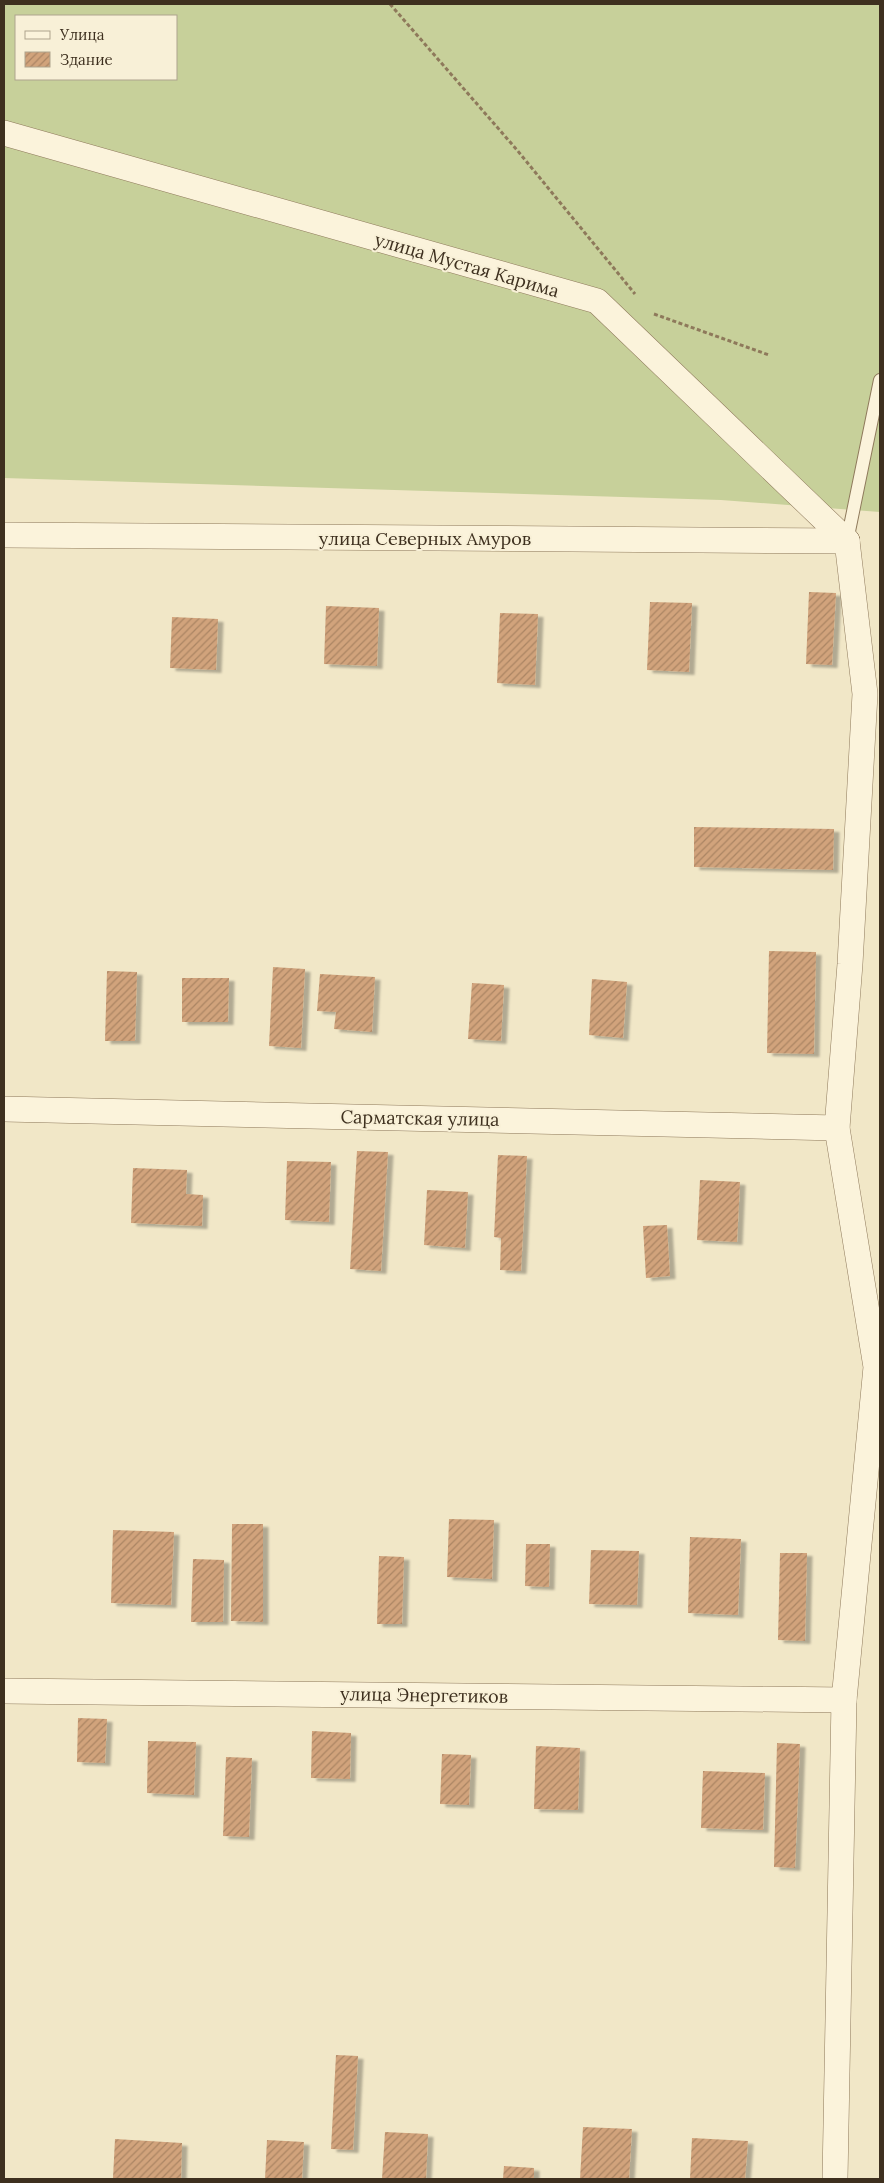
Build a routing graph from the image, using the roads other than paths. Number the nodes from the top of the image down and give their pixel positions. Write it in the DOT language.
graph roads {
  1 [pos="4,133"];
  2 [pos="880,380"];
  3 [pos="4,535"];
  4 [pos="847,541"];
  5 [pos="4,1109"];
  6 [pos="837,1128"];
  7 [pos="4,1691"];
  8 [pos="844,1700"];
  9 [pos="835,2179"];
  1 -- 4 [label="street, улица Мустая Карима"];
  2 -- 4 [label="lane"];
  3 -- 4 [label="street, улица Северных Амуров"];
  4 -- 6 [label="street"];
  5 -- 6 [label="street, Сарматская улица"];
  6 -- 8 [label="street"];
  7 -- 8 [label="street, улица Энергетиков"];
  8 -- 9 [label="street"];
}
